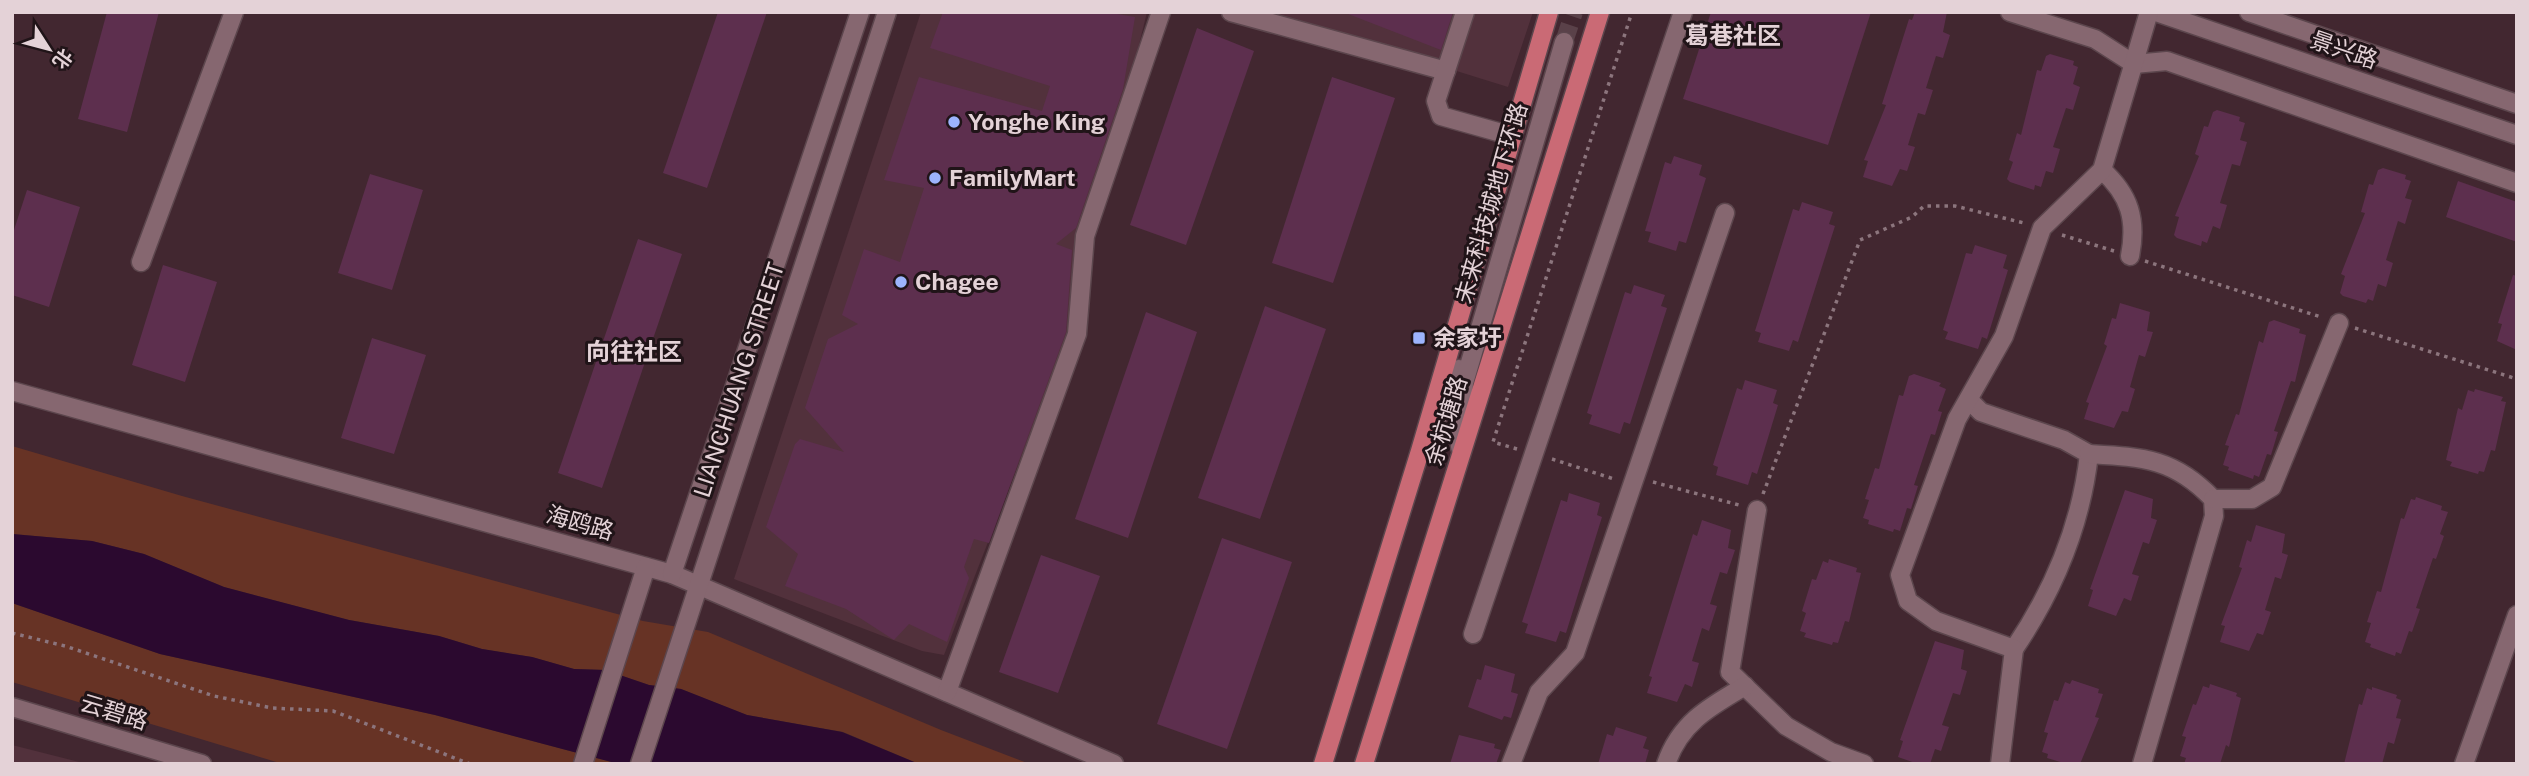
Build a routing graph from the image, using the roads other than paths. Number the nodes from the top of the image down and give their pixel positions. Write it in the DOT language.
graph roads {
  1 [pos="234,12"];
  2 [pos="860,12"];
  3 [pos="887,12"];
  4 [pos="1161,12"];
  5 [pos="1231,12"];
  6 [pos="1465,12"];
  7 [pos="1549,12"];
  8 [pos="1600,12"];
  9 [pos="1683,12"];
  10 [pos="2010,12"];
  11 [pos="2149,12"];
  12 [pos="2155,12"];
  13 [pos="2249,12"];
  14 [pos="2134,64"];
  15 [pos="1446,71"];
  16 [pos="2517,104"];
  17 [pos="2517,135"];
  18 [pos="1512,136"];
  19 [pos="2102,170"];
  20 [pos="2517,183"];
  21 [pos="1725,213"];
  22 [pos="2130,256"];
  23 [pos="141,262"];
  24 [pos="2339,323"];
  25 [pos="12,391"];
  26 [pos="1969,400"];
  27 [pos="1420,451"];
  28 [pos="2089,454"];
  29 [pos="1459,461"];
  30 [pos="2213,499"];
  31 [pos="1757,510"];
  32 [pos="646,567"];
  33 [pos="672,574"];
  34 [pos="696,585"];
  35 [pos="2517,615"];
  36 [pos="1473,634"];
  37 [pos="2014,649"];
  38 [pos="1745,686"];
  39 [pos="947,692"];
  40 [pos="12,707"];
  41 [pos="1823,756"];
  42 [pos="202,764"];
  43 [pos="583,764"];
  44 [pos="640,764"];
  45 [pos="1114,764"];
  46 [pos="1323,764"];
  47 [pos="1364,764"];
  48 [pos="1511,764"];
  49 [pos="1666,764"];
  50 [pos="1864,764"];
  51 [pos="2000,764"];
  52 [pos="2142,764"];
  53 [pos="2464,764"];
  1 -- 23 [label="street"];
  2 -- 33 [label="street, LIANCHUANG STREET"];
  3 -- 34 [label="street, LIANCHUANG STREET"];
  4 -- 39 [label="street"];
  5 -- 15 [label="street"];
  6 -- 15 [label="street"];
  7 -- 18 [label="main road, 余杭塘路"];
  8 -- 29 [label="main road, 余杭塘路"];
  9 -- 36 [label="street"];
  10 -- 14 [label="street"];
  11 -- 14 [label="street"];
  12 -- 17 [label="street, 景兴路"];
  13 -- 16 [label="street, 景兴路"];
  14 -- 19 [label="street"];
  14 -- 20 [label="street"];
  15 -- 18 [label="street"];
  18 -- 27 [label="main road, 余杭塘路"];
  19 -- 22 [label="street"];
  19 -- 26 [label="street"];
  21 -- 48 [label="street"];
  24 -- 30 [label="street"];
  25 -- 32 [label="street, 海鸥路"];
  26 -- 28 [label="street"];
  26 -- 37 [label="street"];
  27 -- 29 [label="street, 未来科技城地下环路"];
  27 -- 46 [label="main road, 余杭塘路"];
  28 -- 30 [label="street"];
  28 -- 37 [label="street"];
  29 -- 47 [label="main road, 余杭塘路"];
  30 -- 52 [label="street"];
  31 -- 38 [label="street"];
  32 -- 33 [label="street, 海鸥路"];
  32 -- 43 [label="street"];
  33 -- 34 [label="street, 海鸥路"];
  34 -- 39 [label="street, 海鸥路"];
  34 -- 44 [label="street, LIANCHUANG STREET"];
  35 -- 53 [label="street"];
  37 -- 51 [label="street"];
  38 -- 41 [label="street"];
  38 -- 49 [label="street"];
  39 -- 45 [label="street, 海鸥路"];
  40 -- 42 [label="street, 云碧路"];
  41 -- 50 [label="street"];
}
